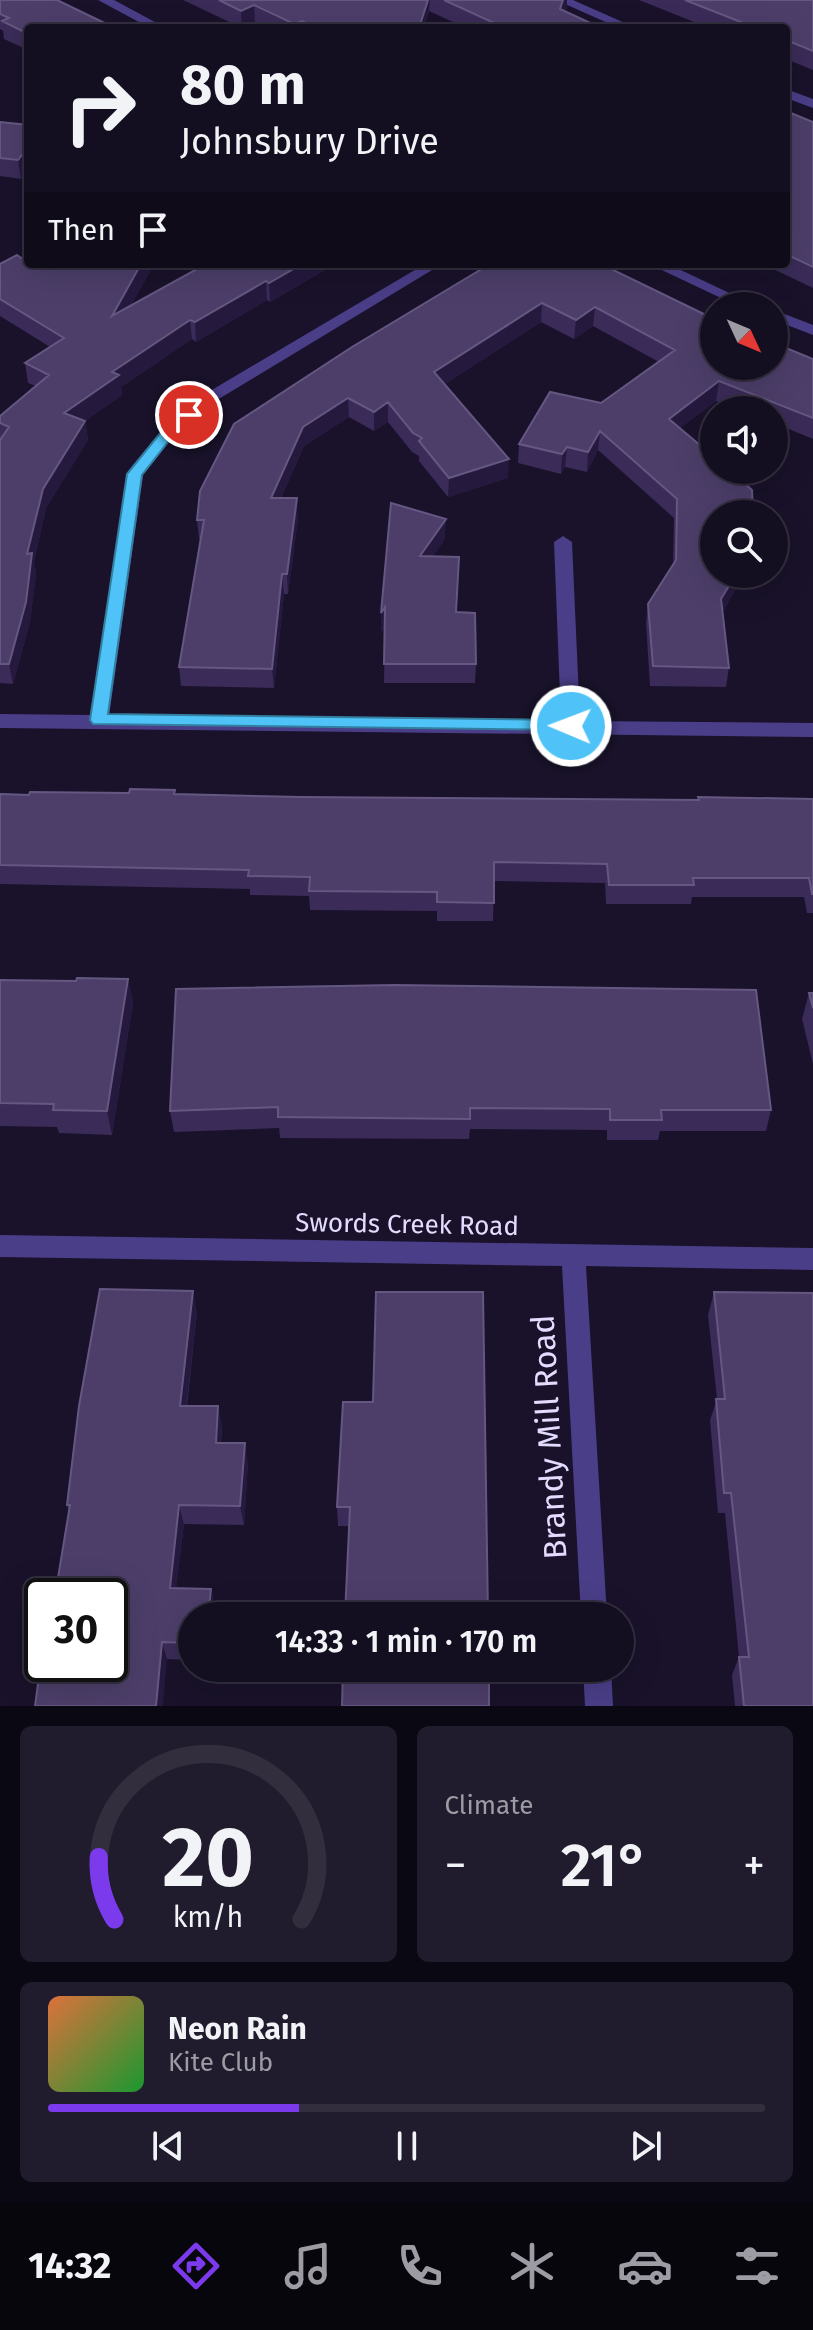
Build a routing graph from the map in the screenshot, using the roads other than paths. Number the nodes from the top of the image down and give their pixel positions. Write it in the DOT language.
graph roads {
  1 [pos="104,0"];
  2 [pos="562,0"];
  3 [pos="152,24"];
  4 [pos="620,24"];
  5 [pos="790,95"];
  6 [pos="813,104"];
  7 [pos="428,268"];
  8 [pos="665,268"];
  9 [pos="719,292"];
  10 [pos="788,320"];
  11 [pos="813,330"];
  12 [pos="563,542"];
  13 [pos="99,720"];
  14 [pos="0,721"];
  15 [pos="571,726"];
  16 [pos="813,730"];
  17 [pos="0,1246"];
  18 [pos="573,1255"];
  19 [pos="813,1259"];
  20 [pos="593,1602"];
  21 [pos="598,1682"];
  22 [pos="599,1706"];
  1 -- 3 [label="street"];
  2 -- 4 [label="street"];
  5 -- 6 [label="street"];
  7 -- 13 [label="street"];
  8 -- 9 [label="street"];
  10 -- 11 [label="street"];
  12 -- 15 [label="street"];
  13 -- 14 [label="street"];
  13 -- 15 [label="street"];
  15 -- 16 [label="street"];
  17 -- 18 [label="street, Swords Creek Road"];
  18 -- 19 [label="street, Swords Creek Road"];
  18 -- 20 [label="street, Brandy Mill Road"];
  21 -- 22 [label="street"];
}
